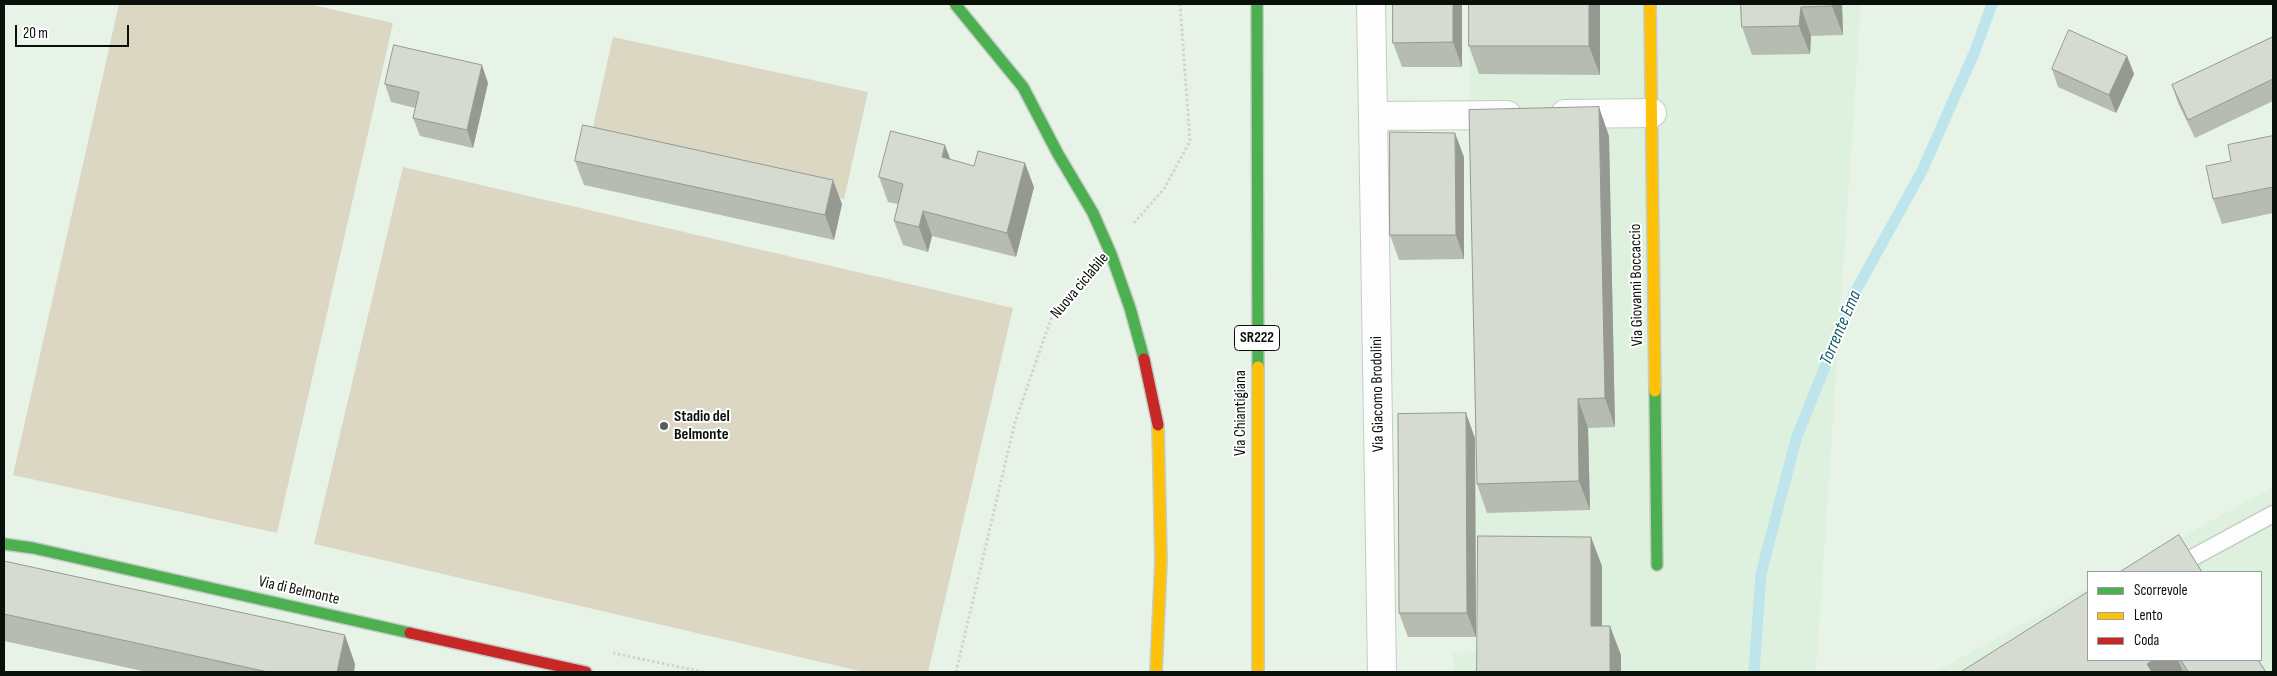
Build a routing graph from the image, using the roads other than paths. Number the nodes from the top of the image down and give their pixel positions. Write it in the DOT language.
graph roads {
  1 [pos="956,4"];
  2 [pos="1257,4"];
  3 [pos="1371,4"];
  4 [pos="1650,4"];
  5 [pos="1652,113"];
  6 [pos="1373,116"];
  7 [pos="2273,514"];
  8 [pos="4,544"];
  9 [pos="1657,565"];
  10 [pos="2168,571"];
  11 [pos="586,672"];
  12 [pos="1156,672"];
  13 [pos="1258,672"];
  14 [pos="1382,672"];
  1 -- 12 [label="main road, bridge"];
  2 -- 13 [label="main road, Via Chiantigiana / SR222"];
  3 -- 6 [label="street, Via Giacomo Brodolini"];
  4 -- 5 [label="main road, Via Giovanni Boccaccio"];
  5 -- 6 [label="street"];
  5 -- 9 [label="main road, Via Giovanni Boccaccio"];
  6 -- 14 [label="street, Via Giacomo Brodolini"];
  7 -- 10 [label="lane"];
  8 -- 11 [label="main road, Via di Belmonte"];
}
